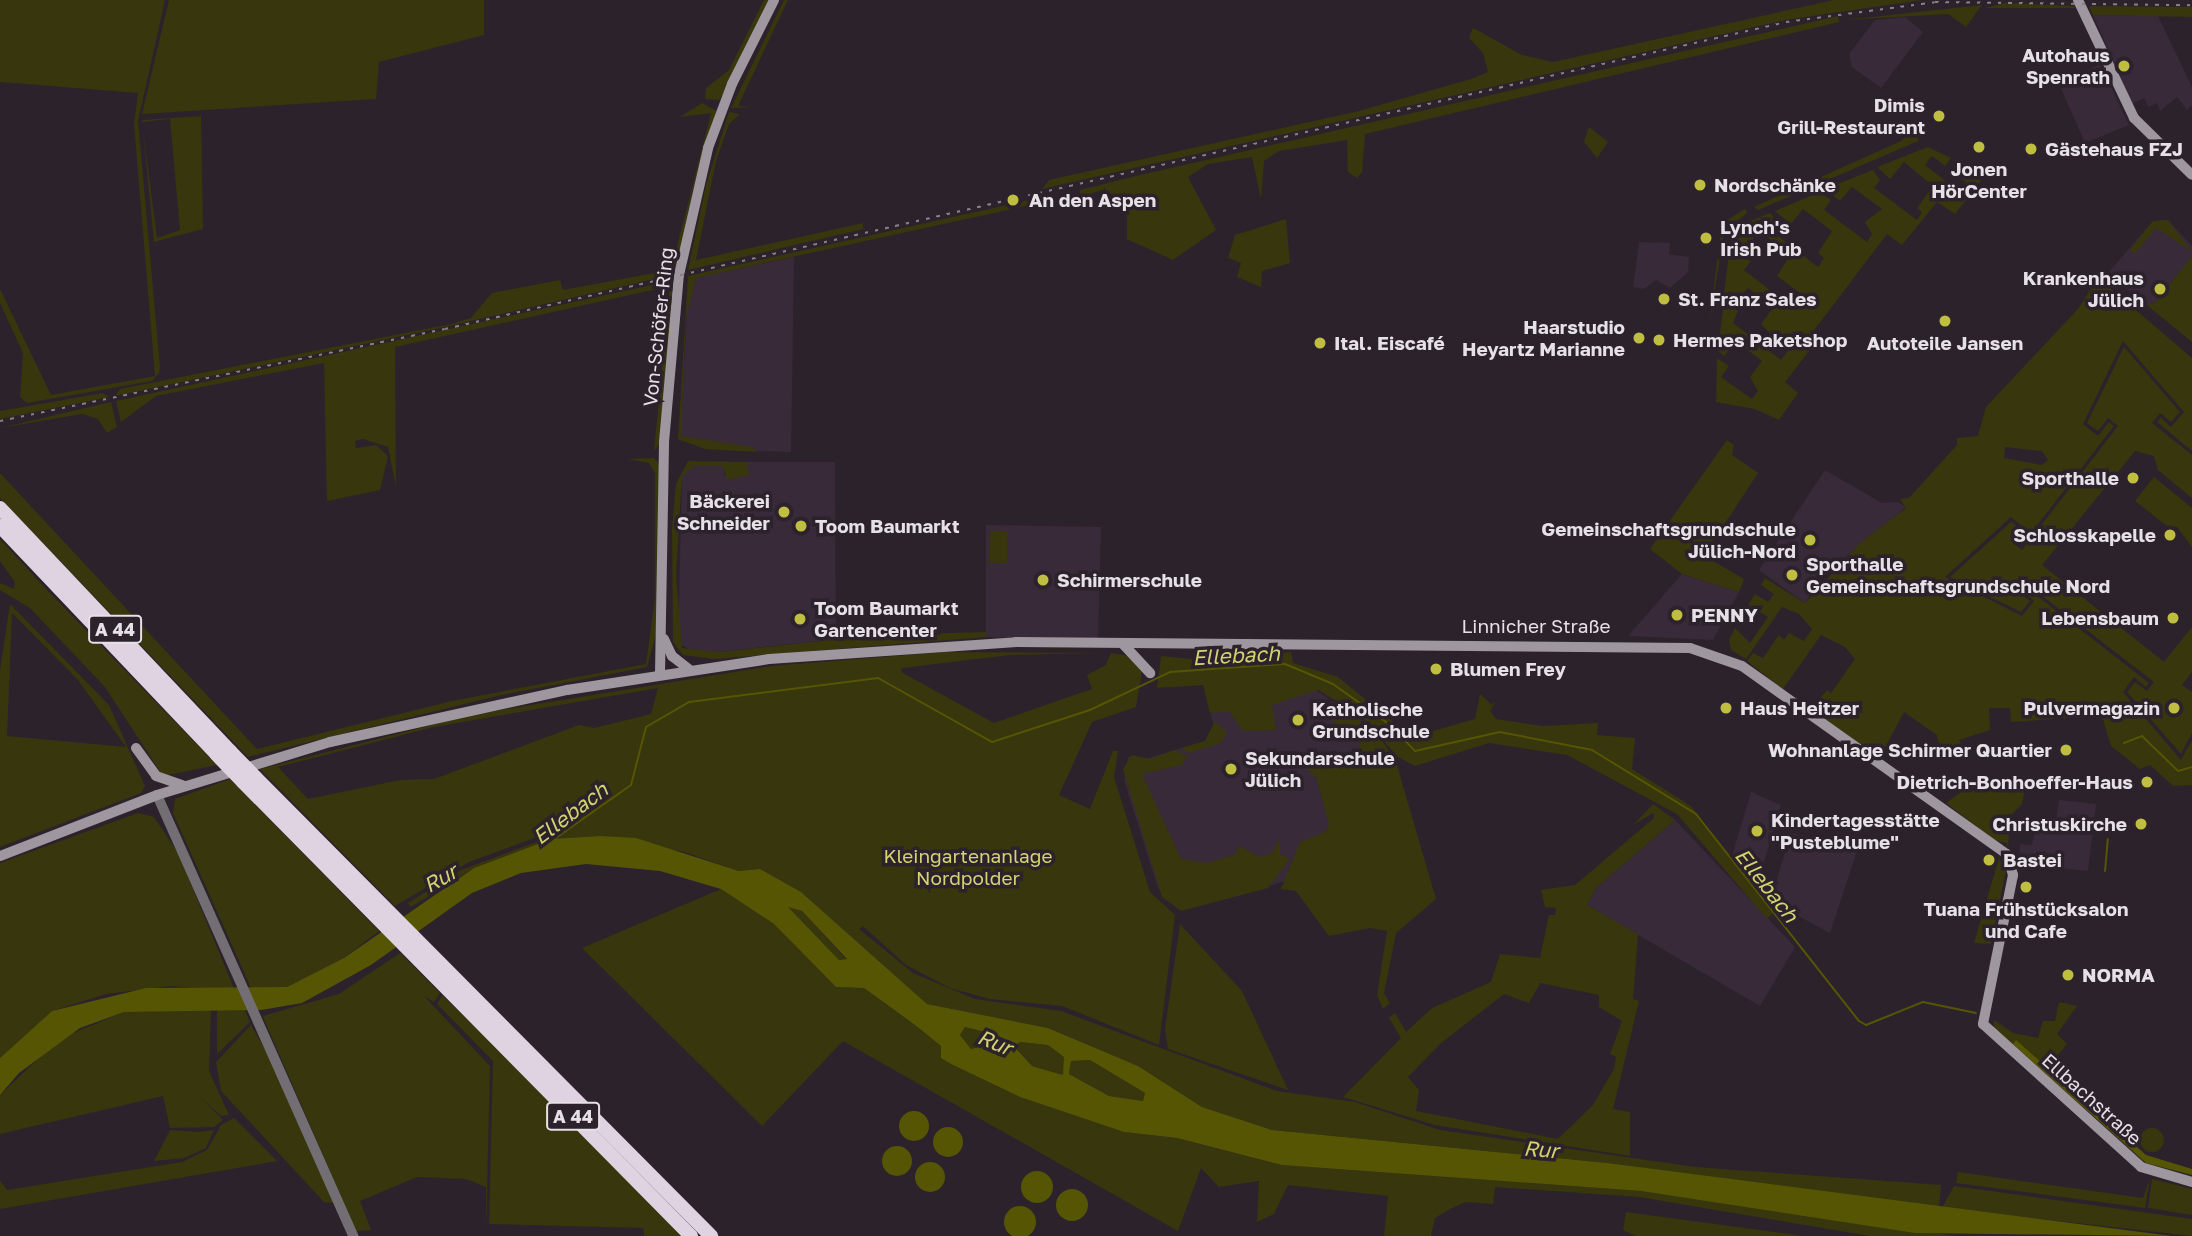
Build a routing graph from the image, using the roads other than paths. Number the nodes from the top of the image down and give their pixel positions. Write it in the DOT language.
graph roads {
  1 [pos="775,0"];
  2 [pos="2078,0"];
  3 [pos="2192,175"];
  4 [pos="0,508"];
  5 [pos="0,526"];
  6 [pos="662,634"];
  7 [pos="1123,644"];
  8 [pos="690,670"];
  9 [pos="1150,673"];
  10 [pos="660,674"];
  11 [pos="135,748"];
  12 [pos="224,753"];
  13 [pos="185,786"];
  14 [pos="157,795"];
  15 [pos="0,856"];
  16 [pos="467,999"];
  17 [pos="1982,1020"];
  18 [pos="2192,1182"];
  19 [pos="354,1236"];
  20 [pos="691,1236"];
  21 [pos="711,1236"];
  1 -- 6 [label="main road, Von-Schöfer-Ring"];
  2 -- 3 [label="main road"];
  4 -- 12 [label="highway, A 44"];
  5 -- 12 [label="highway, A 44"];
  6 -- 8 [label="main road"];
  6 -- 10 [label="main road, Von-Schöfer-Ring"];
  7 -- 8 [label="main road, Linnicher Straße"];
  7 -- 9 [label="main road"];
  7 -- 17 [label="main road, Linnicher Straße"];
  8 -- 10 [label="main road, Linnicher Straße"];
  10 -- 13 [label="main road, Linnicher Straße"];
  11 -- 13 [label="main road"];
  12 -- 16 [label="highway, A 44, bridge"];
  13 -- 14 [label="main road, Linnicher Straße"];
  14 -- 15 [label="main road, Linnicher Straße"];
  14 -- 19 [label="street"];
  16 -- 20 [label="highway, A 44"];
  16 -- 21 [label="highway, A 44"];
  17 -- 18 [label="main road, Ellbachstraße"];
}
